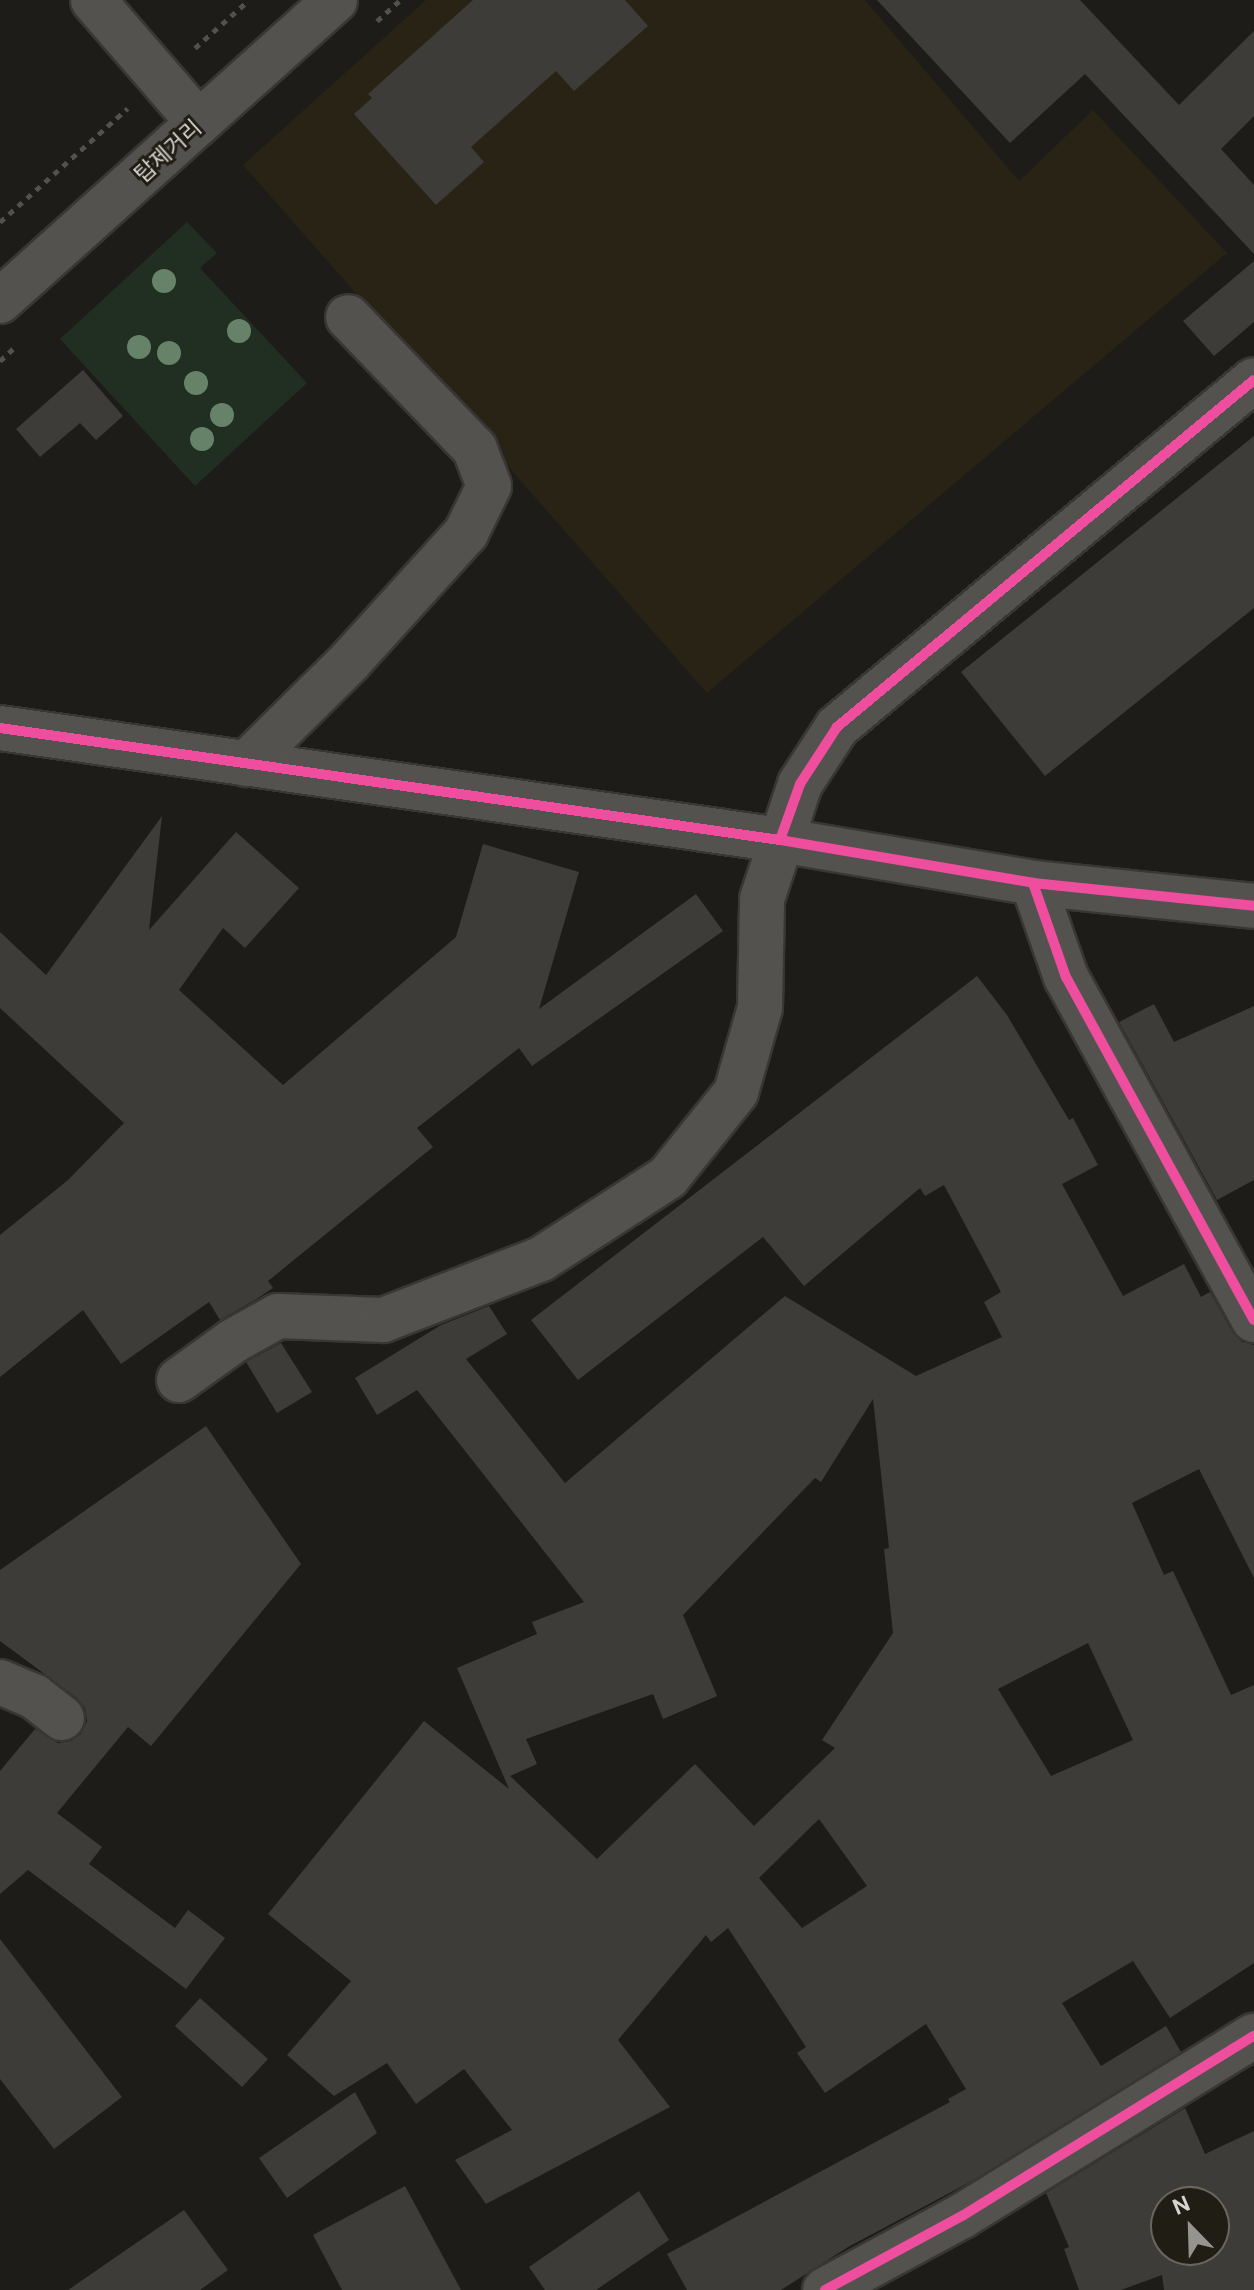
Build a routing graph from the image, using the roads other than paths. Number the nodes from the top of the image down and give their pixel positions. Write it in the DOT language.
graph roads {
  1 [pos="93,0"];
  2 [pos="335,0"];
  3 [pos="199,123"];
  4 [pos="0,301"];
  5 [pos="348,317"];
  6 [pos="1254,380"];
  7 [pos="0,728"];
  8 [pos="246,764"];
  9 [pos="780,840"];
  10 [pos="1033,883"];
  11 [pos="1254,906"];
  12 [pos="1254,1320"];
  13 [pos="179,1380"];
  14 [pos="0,1682"];
  15 [pos="62,1718"];
  16 [pos="1254,2036"];
  17 [pos="825,2290"];
  1 -- 3 [label="street"];
  2 -- 3 [label="street, 탑제거리"];
  3 -- 4 [label="street, 탑제거리"];
  5 -- 8 [label="street"];
  6 -- 9 [label="street"];
  7 -- 8 [label="street"];
  8 -- 9 [label="street"];
  9 -- 10 [label="street"];
  9 -- 13 [label="street"];
  10 -- 11 [label="street"];
  10 -- 12 [label="street"];
  14 -- 15 [label="street"];
  16 -- 17 [label="street"];
}
